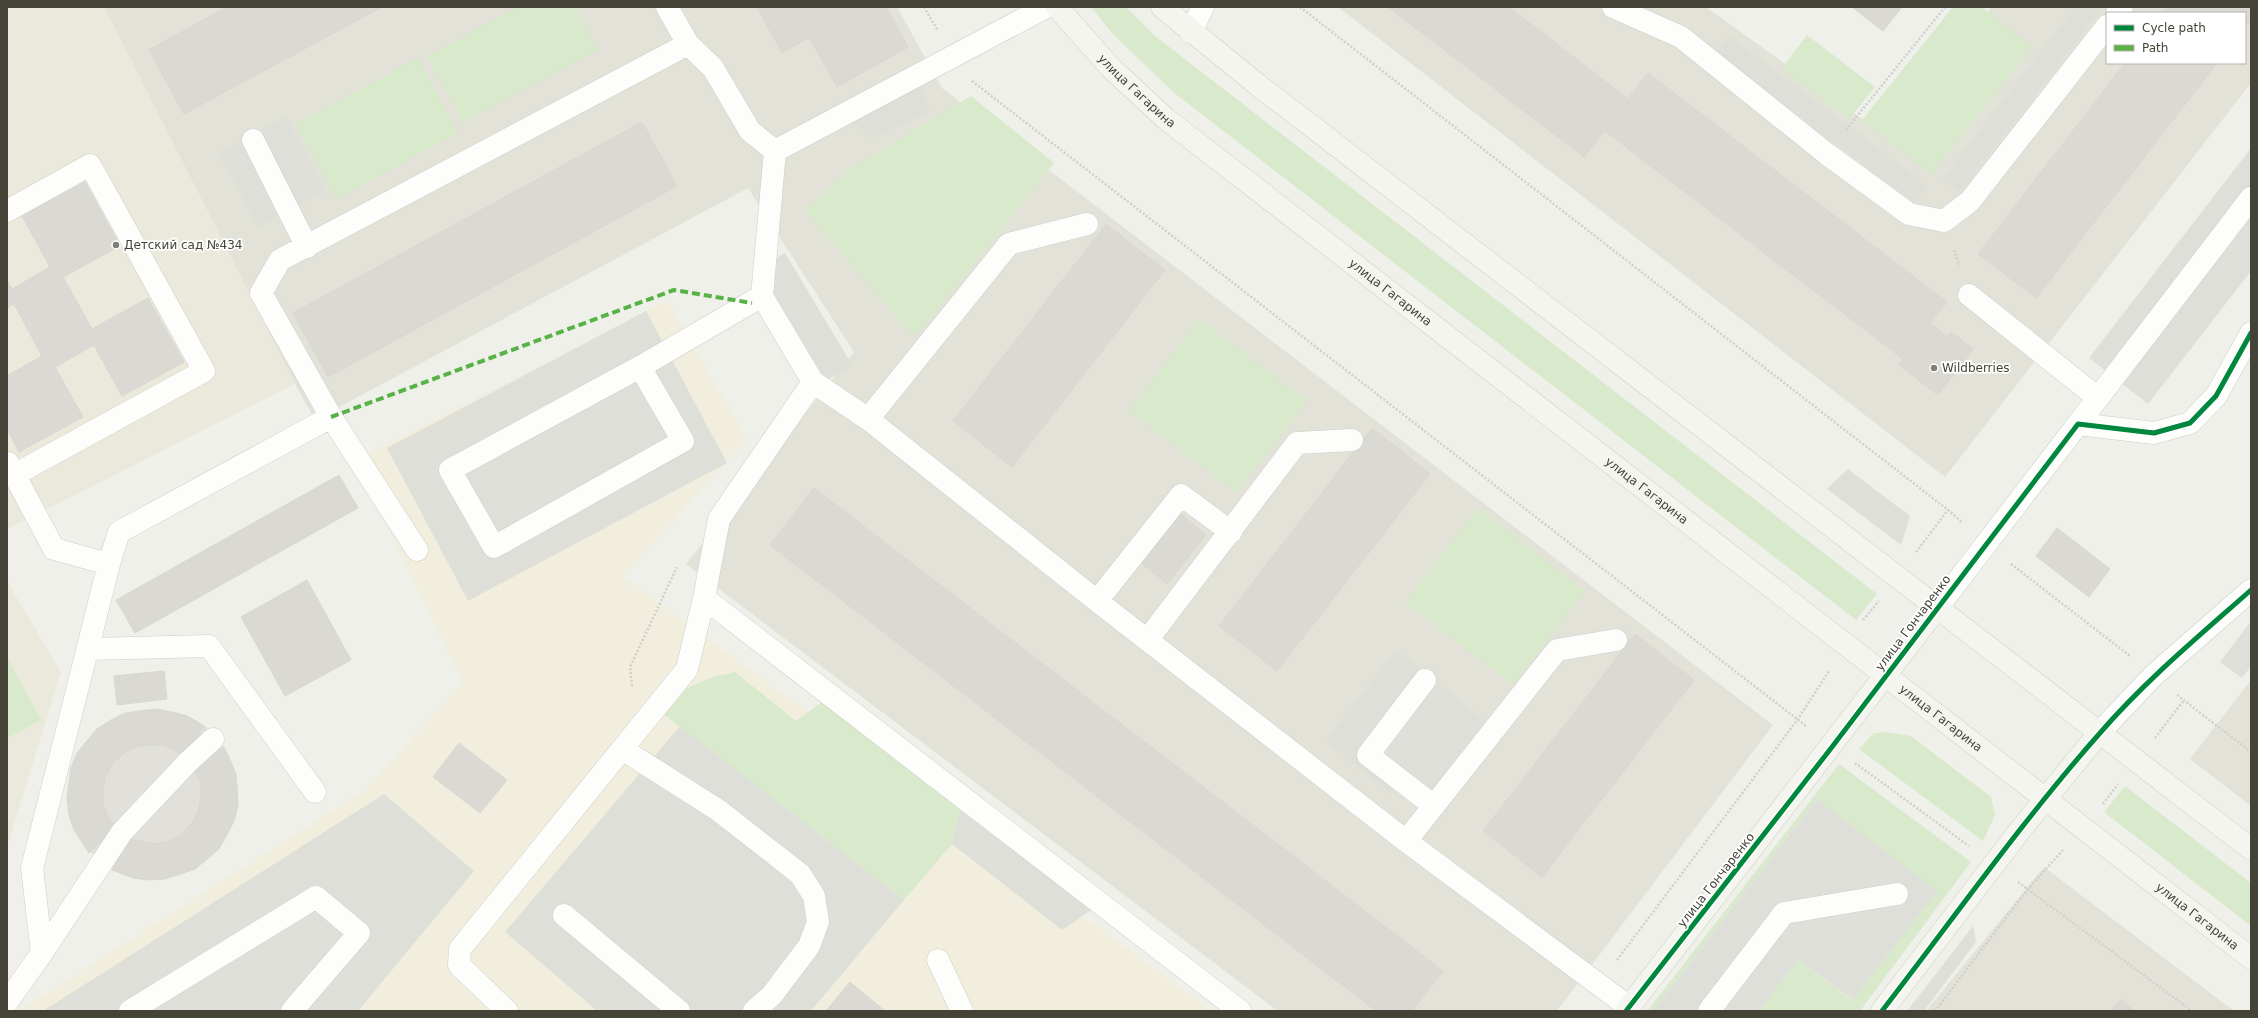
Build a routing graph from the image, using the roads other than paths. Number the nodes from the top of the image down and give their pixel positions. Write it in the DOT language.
graph roads {
  1 [pos="667,7"];
  2 [pos="1046,7"];
  3 [pos="1057,7"];
  4 [pos="1162,7"];
  5 [pos="1203,7"];
  6 [pos="1613,7"];
  7 [pos="2106,27"];
  8 [pos="1191,32"];
  9 [pos="688,44"];
  10 [pos="253,140"];
  11 [pos="775,150"];
  12 [pos="2251,198"];
  13 [pos="7,211"];
  14 [pos="1087,224"];
  15 [pos="307,246"];
  16 [pos="1969,295"];
  17 [pos="762,296"];
  18 [pos="2251,333"];
  19 [pos="640,366"];
  20 [pos="813,382"];
  21 [pos="2098,398"];
  22 [pos="330,417"];
  23 [pos="868,419"];
  24 [pos="2078,424"];
  25 [pos="1352,440"];
  26 [pos="11,468"];
  27 [pos="1231,532"];
  28 [pos="416,550"];
  29 [pos="109,564"];
  30 [pos="2251,590"];
  31 [pos="704,598"];
  32 [pos="1097,601"];
  33 [pos="1937,608"];
  34 [pos="1148,639"];
  35 [pos="1616,640"];
  36 [pos="89,649"];
  37 [pos="1886,676"];
  38 [pos="1425,680"];
  39 [pos="2100,732"];
  40 [pos="213,739"];
  41 [pos="622,749"];
  42 [pos="316,792"];
  43 [pos="2045,799"];
  44 [pos="1434,806"];
  45 [pos="1406,841"];
  46 [pos="2251,849"];
  47 [pos="1897,894"];
  48 [pos="564,915"];
  49 [pos="42,953"];
  50 [pos="2251,958"];
  51 [pos="938,960"];
  52 [pos="7,1002"];
  53 [pos="1628,1009"];
  54 [pos="133,1010"];
  55 [pos="292,1011"];
  56 [pos="507,1011"];
  57 [pos="679,1011"];
  58 [pos="754,1011"];
  59 [pos="962,1011"];
  60 [pos="1240,1011"];
  61 [pos="1709,1011"];
  62 [pos="1882,1011"];
  1 -- 9 [label="street"];
  2 -- 11 [label="street"];
  3 -- 37 [label="main road, улица Гагарина"];
  4 -- 8 [label="main road"];
  5 -- 8 [label="street"];
  6 -- 7 [label="street"];
  8 -- 33 [label="main road"];
  9 -- 11 [label="street"];
  9 -- 15 [label="street"];
  10 -- 15 [label="street"];
  11 -- 17 [label="street"];
  12 -- 21 [label="street, улица Гончаренко"];
  13 -- 26 [label="street"];
  14 -- 23 [label="street"];
  15 -- 22 [label="street"];
  16 -- 21 [label="street"];
  17 -- 19 [label="street"];
  17 -- 20 [label="street"];
  18 -- 24 [label="street"];
  19 -- 19 [label="street"];
  20 -- 23 [label="street"];
  20 -- 31 [label="street"];
  21 -- 24 [label="street, улица Гончаренко"];
  22 -- 28 [label="street"];
  22 -- 29 [label="street"];
  23 -- 32 [label="street"];
  24 -- 33 [label="street, улица Гончаренко"];
  25 -- 27 [label="street"];
  26 -- 29 [label="street"];
  27 -- 32 [label="street"];
  27 -- 34 [label="street"];
  29 -- 36 [label="street"];
  30 -- 39 [label="street"];
  31 -- 41 [label="street"];
  31 -- 60 [label="street"];
  32 -- 34 [label="street"];
  33 -- 37 [label="main road, улица Гончаренко"];
  33 -- 39 [label="main road"];
  34 -- 45 [label="street"];
  35 -- 44 [label="street"];
  36 -- 42 [label="street"];
  36 -- 49 [label="street"];
  37 -- 43 [label="main road, улица Гагарина"];
  37 -- 53 [label="main road, улица Гончаренко"];
  38 -- 44 [label="street"];
  39 -- 43 [label="main road"];
  39 -- 46 [label="main road"];
  40 -- 49 [label="street"];
  41 -- 56 [label="street"];
  41 -- 58 [label="street"];
  43 -- 50 [label="main road, улица Гагарина"];
  43 -- 62 [label="main road"];
  44 -- 45 [label="street"];
  45 -- 53 [label="street"];
  47 -- 61 [label="street"];
  48 -- 57 [label="street"];
  49 -- 52 [label="street"];
  51 -- 59 [label="street"];
  54 -- 55 [label="street"];
}
